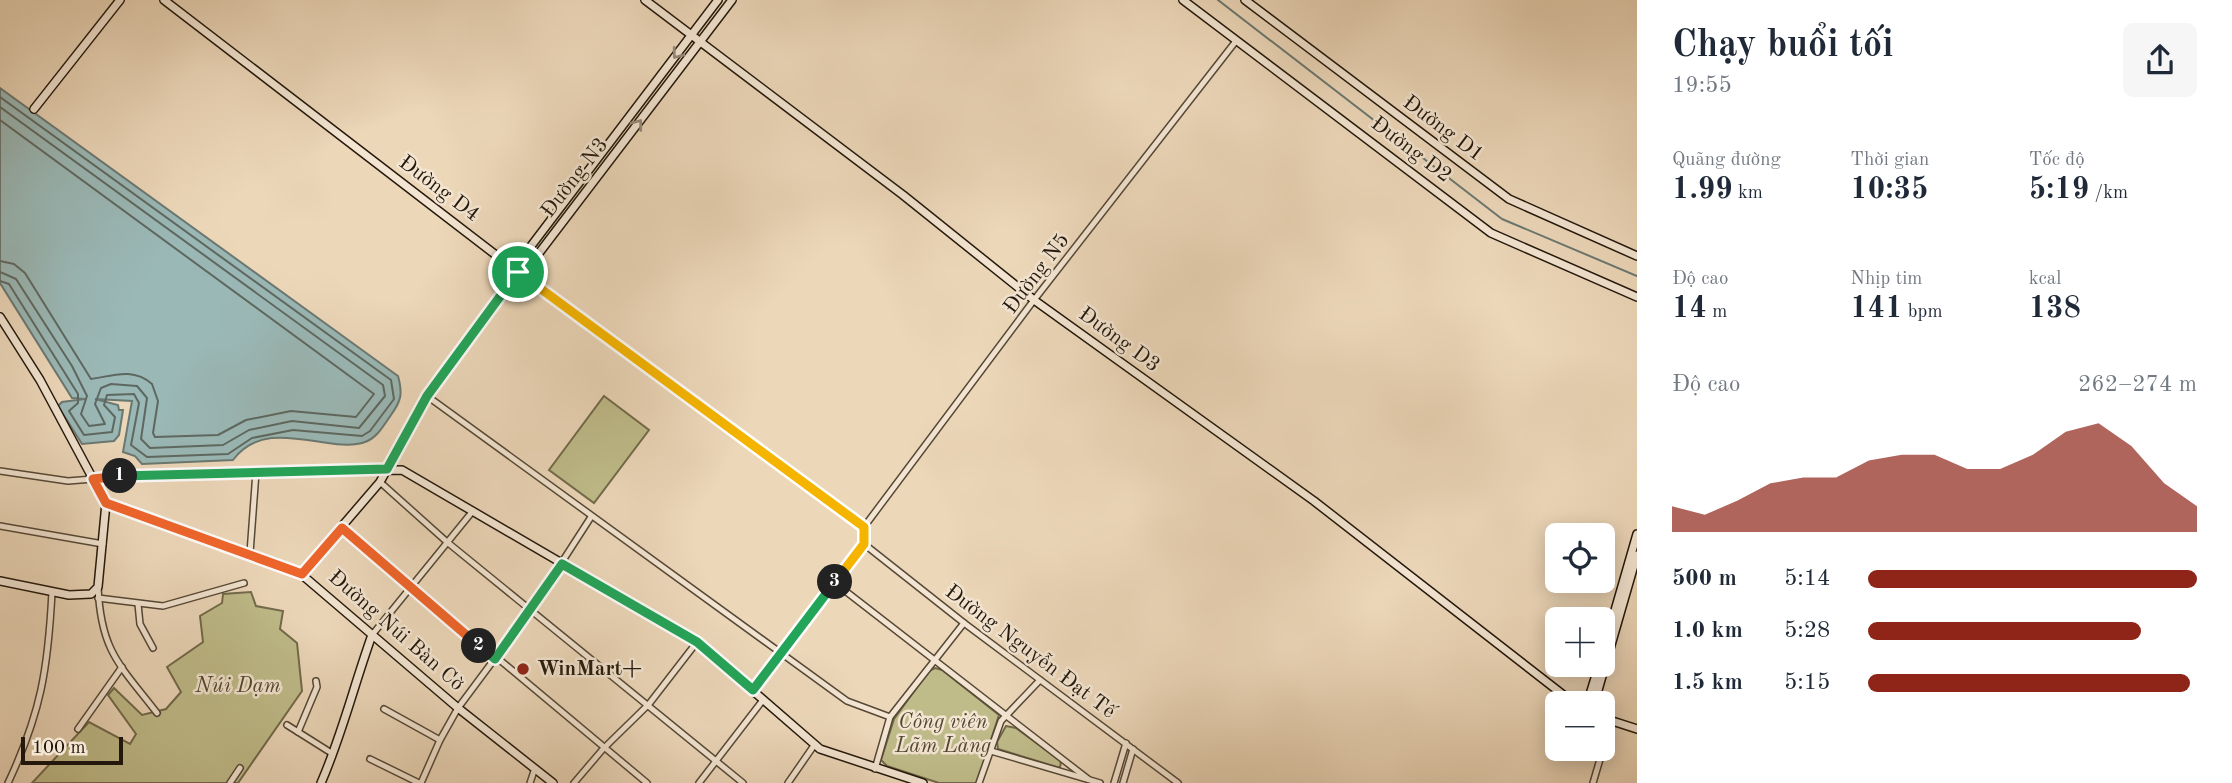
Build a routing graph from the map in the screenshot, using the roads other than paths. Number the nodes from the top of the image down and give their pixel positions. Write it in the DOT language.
graph roads {
  1 [pos="120,0"];
  2 [pos="164,0"];
  3 [pos="645,0"];
  4 [pos="718,0"];
  5 [pos="732,0"];
  6 [pos="1183,0"];
  7 [pos="1245,0"];
  8 [pos="691,35"];
  9 [pos="1237,41"];
  10 [pos="701,43"];
  11 [pos="34,108"];
  12 [pos="1637,256"];
  13 [pos="518,272"];
  14 [pos="1637,297"];
  15 [pos="1034,300"];
  16 [pos="0,317"];
  17 [pos="427,396"];
  18 [pos="387,469"];
  19 [pos="0,471"];
  20 [pos="256,472"];
  21 [pos="93,479"];
  22 [pos="380,482"];
  23 [pos="106,503"];
  24 [pos="472,512"];
  25 [pos="591,517"];
  26 [pos="0,526"];
  27 [pos="864,527"];
  28 [pos="342,528"];
  29 [pos="1637,534"];
  30 [pos="447,542"];
  31 [pos="103,544"];
  32 [pos="864,544"];
  33 [pos="250,553"];
  34 [pos="1637,555"];
  35 [pos="562,564"];
  36 [pos="302,574"];
  37 [pos="0,581"];
  38 [pos="244,583"];
  39 [pos="835,583"];
  40 [pos="98,587"];
  41 [pos="410,587"];
  42 [pos="52,592"];
  43 [pos="98,598"];
  44 [pos="138,604"];
  45 [pos="531,610"];
  46 [pos="1615,610"];
  47 [pos="964,623"];
  48 [pos="372,635"];
  49 [pos="697,642"];
  50 [pos="153,648"];
  51 [pos="781,654"];
  52 [pos="495,659"];
  53 [pos="936,660"];
  54 [pos="122,667"];
  55 [pos="1040,680"];
  56 [pos="316,681"];
  57 [pos="753,690"];
  58 [pos="1558,691"];
  59 [pos="1598,691"];
  60 [pos="763,700"];
  61 [pos="649,704"];
  62 [pos="458,708"];
  63 [pos="384,709"];
  64 [pos="157,713"];
  65 [pos="890,717"];
  66 [pos="1007,717"];
  67 [pos="1615,722"];
  68 [pos="287,724"];
  69 [pos="78,729"];
  70 [pos="1637,729"];
  71 [pos="298,732"];
  72 [pos="440,740"];
  73 [pos="1126,743"];
  74 [pos="815,744"];
  75 [pos="603,748"];
  76 [pos="1133,749"];
  77 [pos="991,751"];
  78 [pos="333,754"];
  79 [pos="370,759"];
  80 [pos="717,761"];
  81 [pos="1599,761"];
  82 [pos="240,768"];
  83 [pos="535,768"];
  84 [pos="875,769"];
  85 [pos="1088,779"];
  86 [pos="8,783"];
  87 [pos="230,783"];
  88 [pos="321,783"];
  89 [pos="420,783"];
  90 [pos="530,783"];
  91 [pos="553,783"];
  92 [pos="574,783"];
  93 [pos="647,783"];
  94 [pos="699,783"];
  95 [pos="743,783"];
  96 [pos="788,783"];
  97 [pos="923,783"];
  98 [pos="979,783"];
  99 [pos="1100,783"];
  100 [pos="1114,783"];
  101 [pos="1123,783"];
  102 [pos="1178,783"];
  103 [pos="1593,783"];
  1 -- 11 [label="street"];
  2 -- 13 [label="street, Đường D4"];
  3 -- 8 [label="street, Đường D3"];
  4 -- 8 [label="street, Đường N3"];
  5 -- 10 [label="street, Đường N3"];
  6 -- 9 [label="street, Đường D2"];
  7 -- 12 [label="street, Đường D1"];
  8 -- 10 [label="street, Đường D3"];
  8 -- 13 [label="street, Đường N3, one-way"];
  9 -- 14 [label="street, Đường D2"];
  9 -- 15 [label="street, Đường N5"];
  13 -- 10 [label="street, Đường N3, one-way"];
  10 -- 15 [label="street, Đường D3"];
  13 -- 17 [label="street"];
  13 -- 27 [label="street, Đường D4"];
  15 -- 27 [label="street, Đường N5"];
  15 -- 58 [label="street, Đường D3"];
  16 -- 21 [label="street"];
  17 -- 18 [label="street"];
  17 -- 25 [label="street"];
  18 -- 20 [label="street"];
  18 -- 22 [label="street"];
  18 -- 24 [label="street"];
  19 -- 21 [label="street"];
  20 -- 21 [label="street"];
  20 -- 33 [label="street"];
  21 -- 23 [label="street"];
  22 -- 28 [label="street"];
  22 -- 30 [label="street"];
  23 -- 31 [label="street"];
  23 -- 33 [label="street, Đường Núi Bàn Cờ"];
  24 -- 30 [label="street"];
  24 -- 35 [label="street"];
  25 -- 35 [label="street"];
  25 -- 51 [label="street"];
  26 -- 31 [label="street"];
  27 -- 32 [label="street"];
  28 -- 36 [label="street"];
  28 -- 41 [label="street"];
  29 -- 46 [label="street"];
  30 -- 41 [label="street"];
  30 -- 45 [label="street"];
  31 -- 40 [label="street"];
  32 -- 39 [label="street"];
  32 -- 47 [label="street, Đường Nguyễn Đạt Tế"];
  33 -- 36 [label="street, Đường Núi Bàn Cờ"];
  34 -- 59 [label="street"];
  35 -- 45 [label="street"];
  35 -- 49 [label="street"];
  36 -- 48 [label="street, Đường Núi Bàn Cờ"];
  37 -- 42 [label="street"];
  38 -- 44 [label="street"];
  39 -- 51 [label="street"];
  39 -- 53 [label="street"];
  40 -- 42 [label="street"];
  40 -- 43 [label="street"];
  41 -- 48 [label="street"];
  41 -- 52 [label="street"];
  42 -- 86 [label="street"];
  43 -- 44 [label="street"];
  43 -- 54 [label="street"];
  44 -- 50 [label="street"];
  45 -- 52 [label="street"];
  45 -- 61 [label="street"];
  47 -- 53 [label="street"];
  47 -- 55 [label="street, Đường Nguyễn Đạt Tế"];
  48 -- 62 [label="street, Đường Núi Bàn Cờ"];
  48 -- 78 [label="street"];
  49 -- 57 [label="street"];
  49 -- 61 [label="street"];
  51 -- 57 [label="street"];
  51 -- 65 [label="street"];
  52 -- 62 [label="street"];
  52 -- 75 [label="street"];
  53 -- 65 [label="street"];
  53 -- 66 [label="street"];
  54 -- 64 [label="street"];
  54 -- 69 [label="street"];
  55 -- 66 [label="street"];
  55 -- 73 [label="street, Đường Nguyễn Đạt Tế"];
  56 -- 71 [label="street"];
  57 -- 60 [label="street"];
  60 -- 74 [label="street"];
  60 -- 80 [label="street"];
  61 -- 75 [label="street"];
  61 -- 80 [label="street"];
  62 -- 72 [label="street"];
  62 -- 83 [label="street, Đường Núi Bàn Cờ"];
  63 -- 72 [label="street"];
  65 -- 84 [label="street"];
  66 -- 77 [label="street"];
  66 -- 85 [label="street"];
  67 -- 70 [label="street"];
  68 -- 71 [label="street"];
  71 -- 78 [label="street"];
  72 -- 89 [label="street"];
  73 -- 76 [label="street, Đường Nguyễn Đạt Tế"];
  73 -- 100 [label="street"];
  74 -- 84 [label="street"];
  74 -- 96 [label="street"];
  75 -- 92 [label="street"];
  75 -- 93 [label="street"];
  76 -- 101 [label="street"];
  76 -- 102 [label="street, Đường Nguyễn Đạt Tế"];
  77 -- 85 [label="street"];
  77 -- 98 [label="street"];
  78 -- 88 [label="street"];
  79 -- 89 [label="street"];
  80 -- 94 [label="street"];
  80 -- 95 [label="street"];
  81 -- 103 [label="street"];
  82 -- 87 [label="street"];
  83 -- 90 [label="street"];
  83 -- 91 [label="street, Đường Núi Bàn Cờ"];
  84 -- 97 [label="street"];
  85 -- 99 [label="street"];
}
